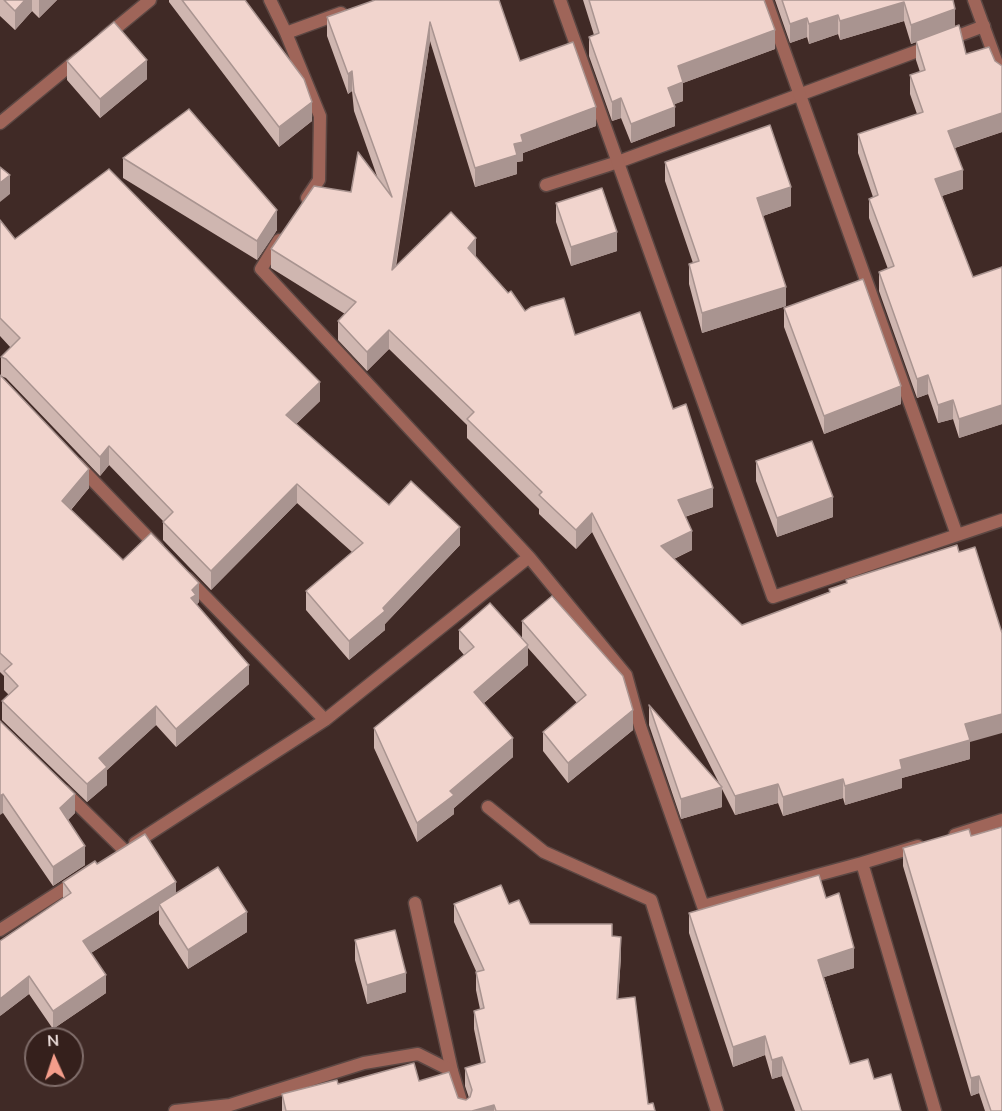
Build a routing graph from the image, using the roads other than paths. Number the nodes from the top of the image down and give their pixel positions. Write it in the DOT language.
graph roads {
  1 [pos="150,0"];
  2 [pos="270,0"];
  3 [pos="560,0"];
  4 [pos="766,0"];
  5 [pos="974,0"];
  6 [pos="353,8"];
  7 [pos="984,26"];
  8 [pos="286,33"];
  9 [pos="1002,77"];
  10 [pos="800,94"];
  11 [pos="0,123"];
  12 [pos="618,162"];
  13 [pos="546,185"];
  14 [pos="299,210"];
  15 [pos="286,229"];
  16 [pos="67,453"];
  17 [pos="1002,520"];
  18 [pos="957,535"];
  19 [pos="167,557"];
  20 [pos="529,557"];
  21 [pos="183,574"];
  22 [pos="325,720"];
  23 [pos="58,785"];
  24 [pos="488,807"];
  25 [pos="1002,820"];
  26 [pos="948,837"];
  27 [pos="927,843"];
  28 [pos="862,863"];
  29 [pos="86,874"];
  30 [pos="415,903"];
  31 [pos="0,930"];
  32 [pos="452,1071"];
  33 [pos="231,1108"];
  34 [pos="175,1111"];
  35 [pos="464,1111"];
  36 [pos="717,1111"];
  37 [pos="935,1111"];
  1 -- 11 [label="street"];
  2 -- 8 [label="street"];
  3 -- 12 [label="street"];
  4 -- 10 [label="street"];
  5 -- 7 [label="street"];
  6 -- 8 [label="street"];
  7 -- 9 [label="street"];
  7 -- 10 [label="street"];
  8 -- 14 [label="street"];
  10 -- 12 [label="street"];
  10 -- 18 [label="street"];
  12 -- 13 [label="street"];
  12 -- 18 [label="street"];
  15 -- 20 [label="street"];
  16 -- 19 [label="street"];
  17 -- 18 [label="street"];
  20 -- 22 [label="street"];
  20 -- 28 [label="street"];
  21 -- 22 [label="street"];
  22 -- 23 [label="street"];
  24 -- 36 [label="street"];
  25 -- 26 [label="street"];
  27 -- 28 [label="street"];
  28 -- 37 [label="street"];
  29 -- 31 [label="street"];
  30 -- 32 [label="street"];
  32 -- 33 [label="street"];
  32 -- 35 [label="street"];
  33 -- 34 [label="street"];
}
